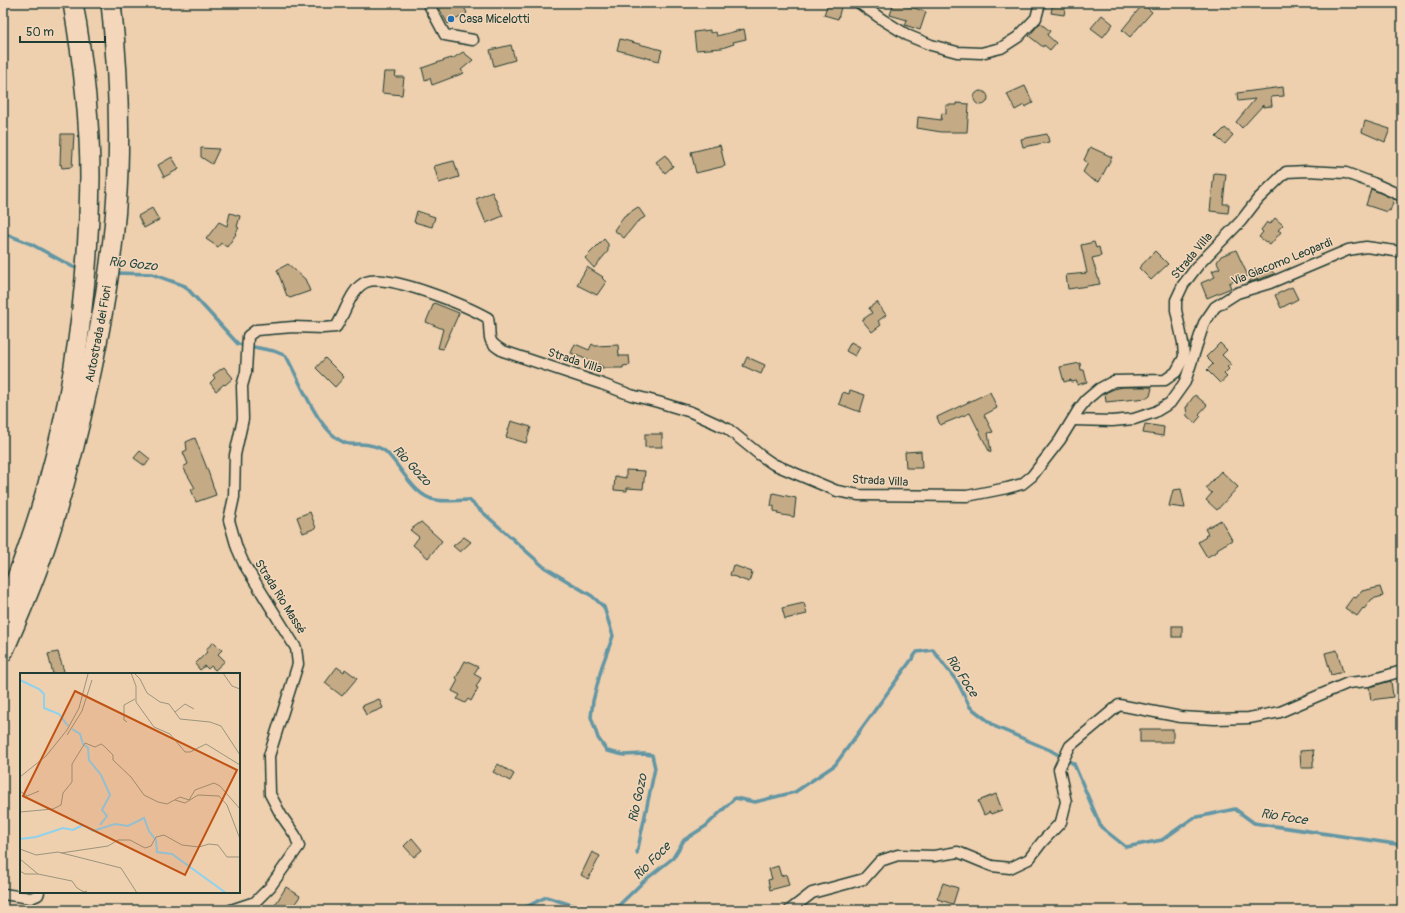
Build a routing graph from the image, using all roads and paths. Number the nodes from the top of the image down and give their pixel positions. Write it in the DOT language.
graph roads {
  1 [pos="73,3"];
  2 [pos="111,3"];
  3 [pos="428,3"];
  4 [pos="859,3"];
  5 [pos="1040,3"];
  6 [pos="473,40"];
  7 [pos="1402,196"];
  8 [pos="1402,252"];
  9 [pos="247,353"];
  10 [pos="1184,357"];
  11 [pos="1188,368"];
  12 [pos="1073,420"];
  13 [pos="33,558"];
  14 [pos="3,614"];
  15 [pos="3,652"];
  16 [pos="1402,672"];
  17 [pos="39,893"];
  18 [pos="3,894"];
  19 [pos="231,910"];
  20 [pos="790,910"];
  1 -- 13 [label="highway, Autostrada dei Fiori"];
  2 -- 13 [label="highway, Autostrada dei Fiori"];
  3 -- 6 [label="street"];
  4 -- 5 [label="street"];
  7 -- 10 [label="street, Strada Villa"];
  8 -- 11 [label="street, Via Giacomo Leopardi"];
  9 -- 12 [label="street, Strada Villa"];
  9 -- 19 [label="street, Strada Rio Massé"];
  10 -- 11 [label="street"];
  10 -- 12 [label="street, Strada Villa"];
  11 -- 12 [label="street, Via Giacomo Leopardi"];
  13 -- 14 [label="highway, Autostrada dei Fiori"];
  13 -- 15 [label="highway, Autostrada dei Fiori"];
  16 -- 20 [label="street"];
  17 -- 18 [label="street"];
}
